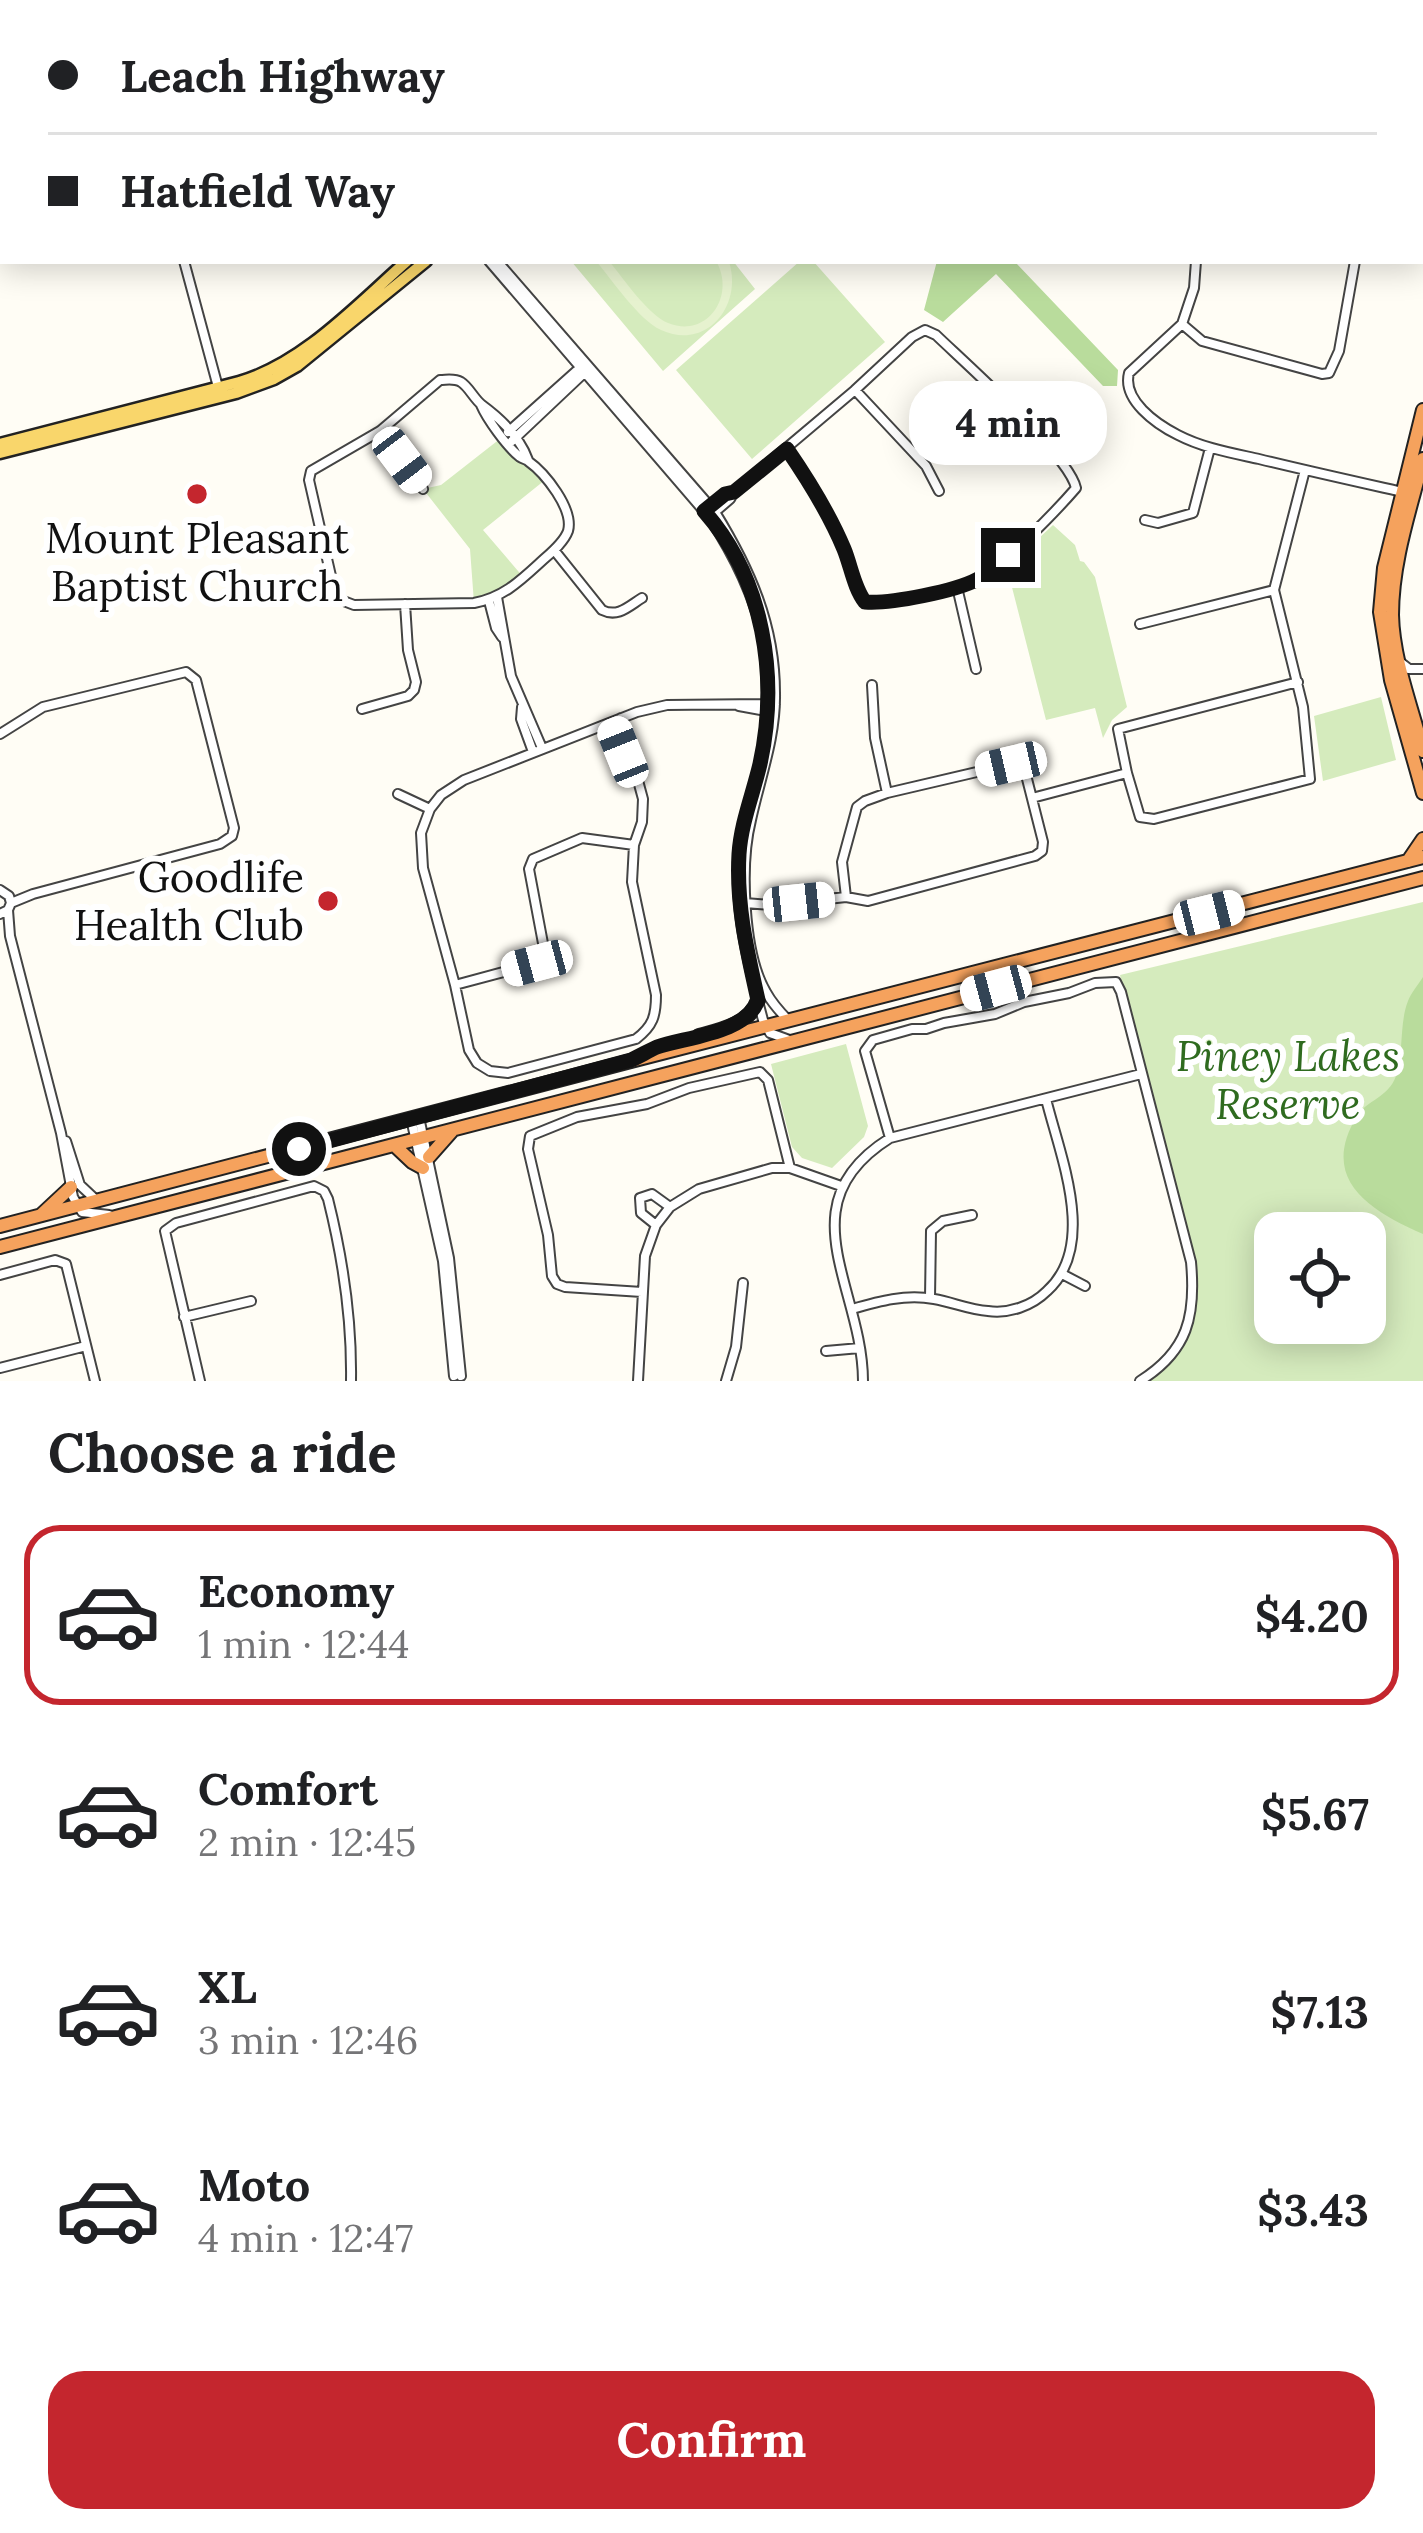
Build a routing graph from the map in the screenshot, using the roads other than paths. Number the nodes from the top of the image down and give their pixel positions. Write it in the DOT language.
graph roads {
  1 [pos="185,264"];
  2 [pos="403,264"];
  3 [pos="422,264"];
  4 [pos="496,264"];
  5 [pos="1196,264"];
  6 [pos="1354,264"];
  7 [pos="1182,324"];
  8 [pos="585,368"];
  9 [pos="855,391"];
  10 [pos="219,392"];
  11 [pos="1423,410"];
  12 [pos="380,431"];
  13 [pos="509,437"];
  14 [pos="0,444"];
  15 [pos="1210,448"];
  16 [pos="787,449"];
  17 [pos="0,453"];
  18 [pos="1423,459"];
  19 [pos="1305,470"];
  20 [pos="423,489"];
  21 [pos="939,491"];
  22 [pos="1408,494"];
  23 [pos="709,512"];
  24 [pos="1145,520"];
  25 [pos="554,550"];
  26 [pos="957,587"];
  27 [pos="1274,590"];
  28 [pos="642,598"];
  29 [pos="493,599"];
  30 [pos="405,604"];
  31 [pos="1140,624"];
  32 [pos="1400,661"];
  33 [pos="976,669"];
  34 [pos="1423,671"];
  35 [pos="1298,682"];
  36 [pos="872,685"];
  37 [pos="1407,689"];
  38 [pos="771,708"];
  39 [pos="362,709"];
  40 [pos="616,721"];
  41 [pos="0,734"];
  42 [pos="538,750"];
  43 [pos="1423,752"];
  44 [pos="1127,773"];
  45 [pos="887,793"];
  46 [pos="1423,793"];
  47 [pos="398,794"];
  48 [pos="1032,798"];
  49 [pos="430,809"];
  50 [pos="1423,839"];
  51 [pos="634,845"];
  52 [pos="1423,857"];
  53 [pos="1407,862"];
  54 [pos="1423,878"];
  55 [pos="0,879"];
  56 [pos="846,897"];
  57 [pos="4,903"];
  58 [pos="743,908"];
  59 [pos="1088,944"];
  60 [pos="1093,964"];
  61 [pos="1042,976"];
  62 [pos="957,978"];
  63 [pos="455,985"];
  64 [pos="758,1000"];
  65 [pos="788,1021"];
  66 [pos="766,1027"];
  67 [pos="792,1041"];
  68 [pos="631,1060"];
  69 [pos="1142,1074"];
  70 [pos="1046,1099"];
  71 [pos="415,1118"];
  72 [pos="452,1130"];
  73 [pos="62,1133"];
  74 [pos="420,1138"];
  75 [pos="890,1138"];
  76 [pos="394,1145"];
  77 [pos="426,1162"];
  78 [pos="790,1168"];
  79 [pos="841,1186"];
  80 [pos="71,1187"];
  81 [pos="97,1202"];
  82 [pos="77,1207"];
  83 [pos="670,1207"];
  84 [pos="972,1215"];
  85 [pos="40,1216"];
  86 [pos="116,1217"];
  87 [pos="656,1225"];
  88 [pos="0,1226"];
  89 [pos="0,1247"];
  90 [pos="1062,1274"];
  91 [pos="0,1275"];
  92 [pos="743,1282"];
  93 [pos="1085,1286"];
  94 [pos="642,1292"];
  95 [pos="930,1298"];
  96 [pos="251,1301"];
  97 [pos="852,1309"];
  98 [pos="184,1317"];
  99 [pos="86,1346"];
  100 [pos="860,1348"];
  101 [pos="826,1351"];
  102 [pos="0,1368"];
  103 [pos="458,1378"];
  104 [pos="94,1381"];
  105 [pos="200,1381"];
  106 [pos="351,1381"];
  107 [pos="638,1381"];
  108 [pos="726,1381"];
  109 [pos="863,1381"];
  110 [pos="1140,1381"];
  1 -- 10 [label="street"];
  2 -- 10 [label="main road"];
  3 -- 10 [label="main road"];
  4 -- 8 [label="street"];
  5 -- 7 [label="street"];
  6 -- 7 [label="street"];
  7 -- 15 [label="street"];
  8 -- 13 [label="street"];
  8 -- 23 [label="street"];
  9 -- 16 [label="street"];
  9 -- 21 [label="street"];
  9 -- 26 [label="street"];
  10 -- 14 [label="main road"];
  10 -- 17 [label="main road"];
  11 -- 22 [label="highway"];
  12 -- 13 [label="street"];
  12 -- 20 [label="street"];
  12 -- 30 [label="street"];
  13 -- 25 [label="street"];
  15 -- 19 [label="street"];
  15 -- 24 [label="street"];
  16 -- 23 [label="street"];
  16 -- 26 [label="street"];
  18 -- 22 [label="highway"];
  19 -- 22 [label="street"];
  19 -- 27 [label="street"];
  22 -- 32 [label="highway"];
  22 -- 46 [label="highway"];
  23 -- 38 [label="street"];
  25 -- 28 [label="street"];
  25 -- 29 [label="street"];
  26 -- 33 [label="street"];
  27 -- 31 [label="street"];
  27 -- 35 [label="street"];
  29 -- 30 [label="street"];
  29 -- 42 [label="street"];
  30 -- 39 [label="street"];
  32 -- 34 [label="street"];
  32 -- 37 [label="highway"];
  34 -- 37 [label="street"];
  35 -- 44 [label="street"];
  35 -- 44 [label="street"];
  36 -- 45 [label="street"];
  37 -- 43 [label="highway"];
  38 -- 40 [label="street"];
  38 -- 58 [label="street"];
  40 -- 42 [label="street"];
  40 -- 51 [label="street"];
  41 -- 57 [label="street"];
  42 -- 49 [label="street"];
  44 -- 48 [label="street"];
  45 -- 48 [label="street"];
  45 -- 56 [label="street"];
  47 -- 49 [label="street"];
  48 -- 56 [label="street"];
  49 -- 63 [label="street"];
  50 -- 53 [label="highway"];
  51 -- 63 [label="street"];
  51 -- 63 [label="street"];
  52 -- 53 [label="highway"];
  53 -- 59 [label="highway"];
  54 -- 60 [label="highway"];
  55 -- 57 [label="street"];
  56 -- 58 [label="street"];
  57 -- 73 [label="street"];
  58 -- 64 [label="street"];
  58 -- 65 [label="street"];
  59 -- 60 [label="highway"];
  59 -- 62 [label="highway"];
  60 -- 61 [label="highway"];
  61 -- 62 [label="highway"];
  61 -- 67 [label="highway"];
  62 -- 65 [label="highway"];
  64 -- 66 [label="street"];
  64 -- 68 [label="highway"];
  65 -- 66 [label="highway"];
  66 -- 67 [label="street"];
  66 -- 68 [label="highway"];
  67 -- 72 [label="highway"];
  68 -- 71 [label="highway"];
  69 -- 70 [label="street"];
  69 -- 75 [label="street"];
  69 -- 110 [label="street"];
  70 -- 75 [label="street"];
  70 -- 90 [label="street"];
  71 -- 74 [label="street"];
  71 -- 81 [label="highway"];
  72 -- 74 [label="highway"];
  72 -- 77 [label="highway"];
  73 -- 80 [label="street"];
  73 -- 81 [label="street"];
  74 -- 76 [label="highway"];
  74 -- 77 [label="street"];
  75 -- 79 [label="street"];
  76 -- 77 [label="highway"];
  76 -- 86 [label="highway"];
  77 -- 103 [label="street"];
  78 -- 79 [label="street"];
  78 -- 83 [label="street"];
  78 -- 94 [label="street"];
  79 -- 97 [label="street"];
  80 -- 82 [label="street"];
  80 -- 85 [label="highway"];
  81 -- 82 [label="highway"];
  82 -- 85 [label="highway"];
  82 -- 86 [label="street"];
  83 -- 87 [label="street"];
  83 -- 87 [label="street"];
  84 -- 95 [label="street"];
  85 -- 88 [label="highway"];
  86 -- 89 [label="highway"];
  87 -- 94 [label="street"];
  90 -- 93 [label="street"];
  90 -- 95 [label="street"];
  91 -- 99 [label="street"];
  92 -- 108 [label="street"];
  94 -- 107 [label="street"];
  95 -- 97 [label="street"];
  96 -- 98 [label="street"];
  97 -- 100 [label="street"];
  98 -- 105 [label="street"];
  98 -- 106 [label="street"];
  99 -- 102 [label="street"];
  99 -- 104 [label="street"];
  100 -- 101 [label="street"];
  100 -- 109 [label="street"];
}
